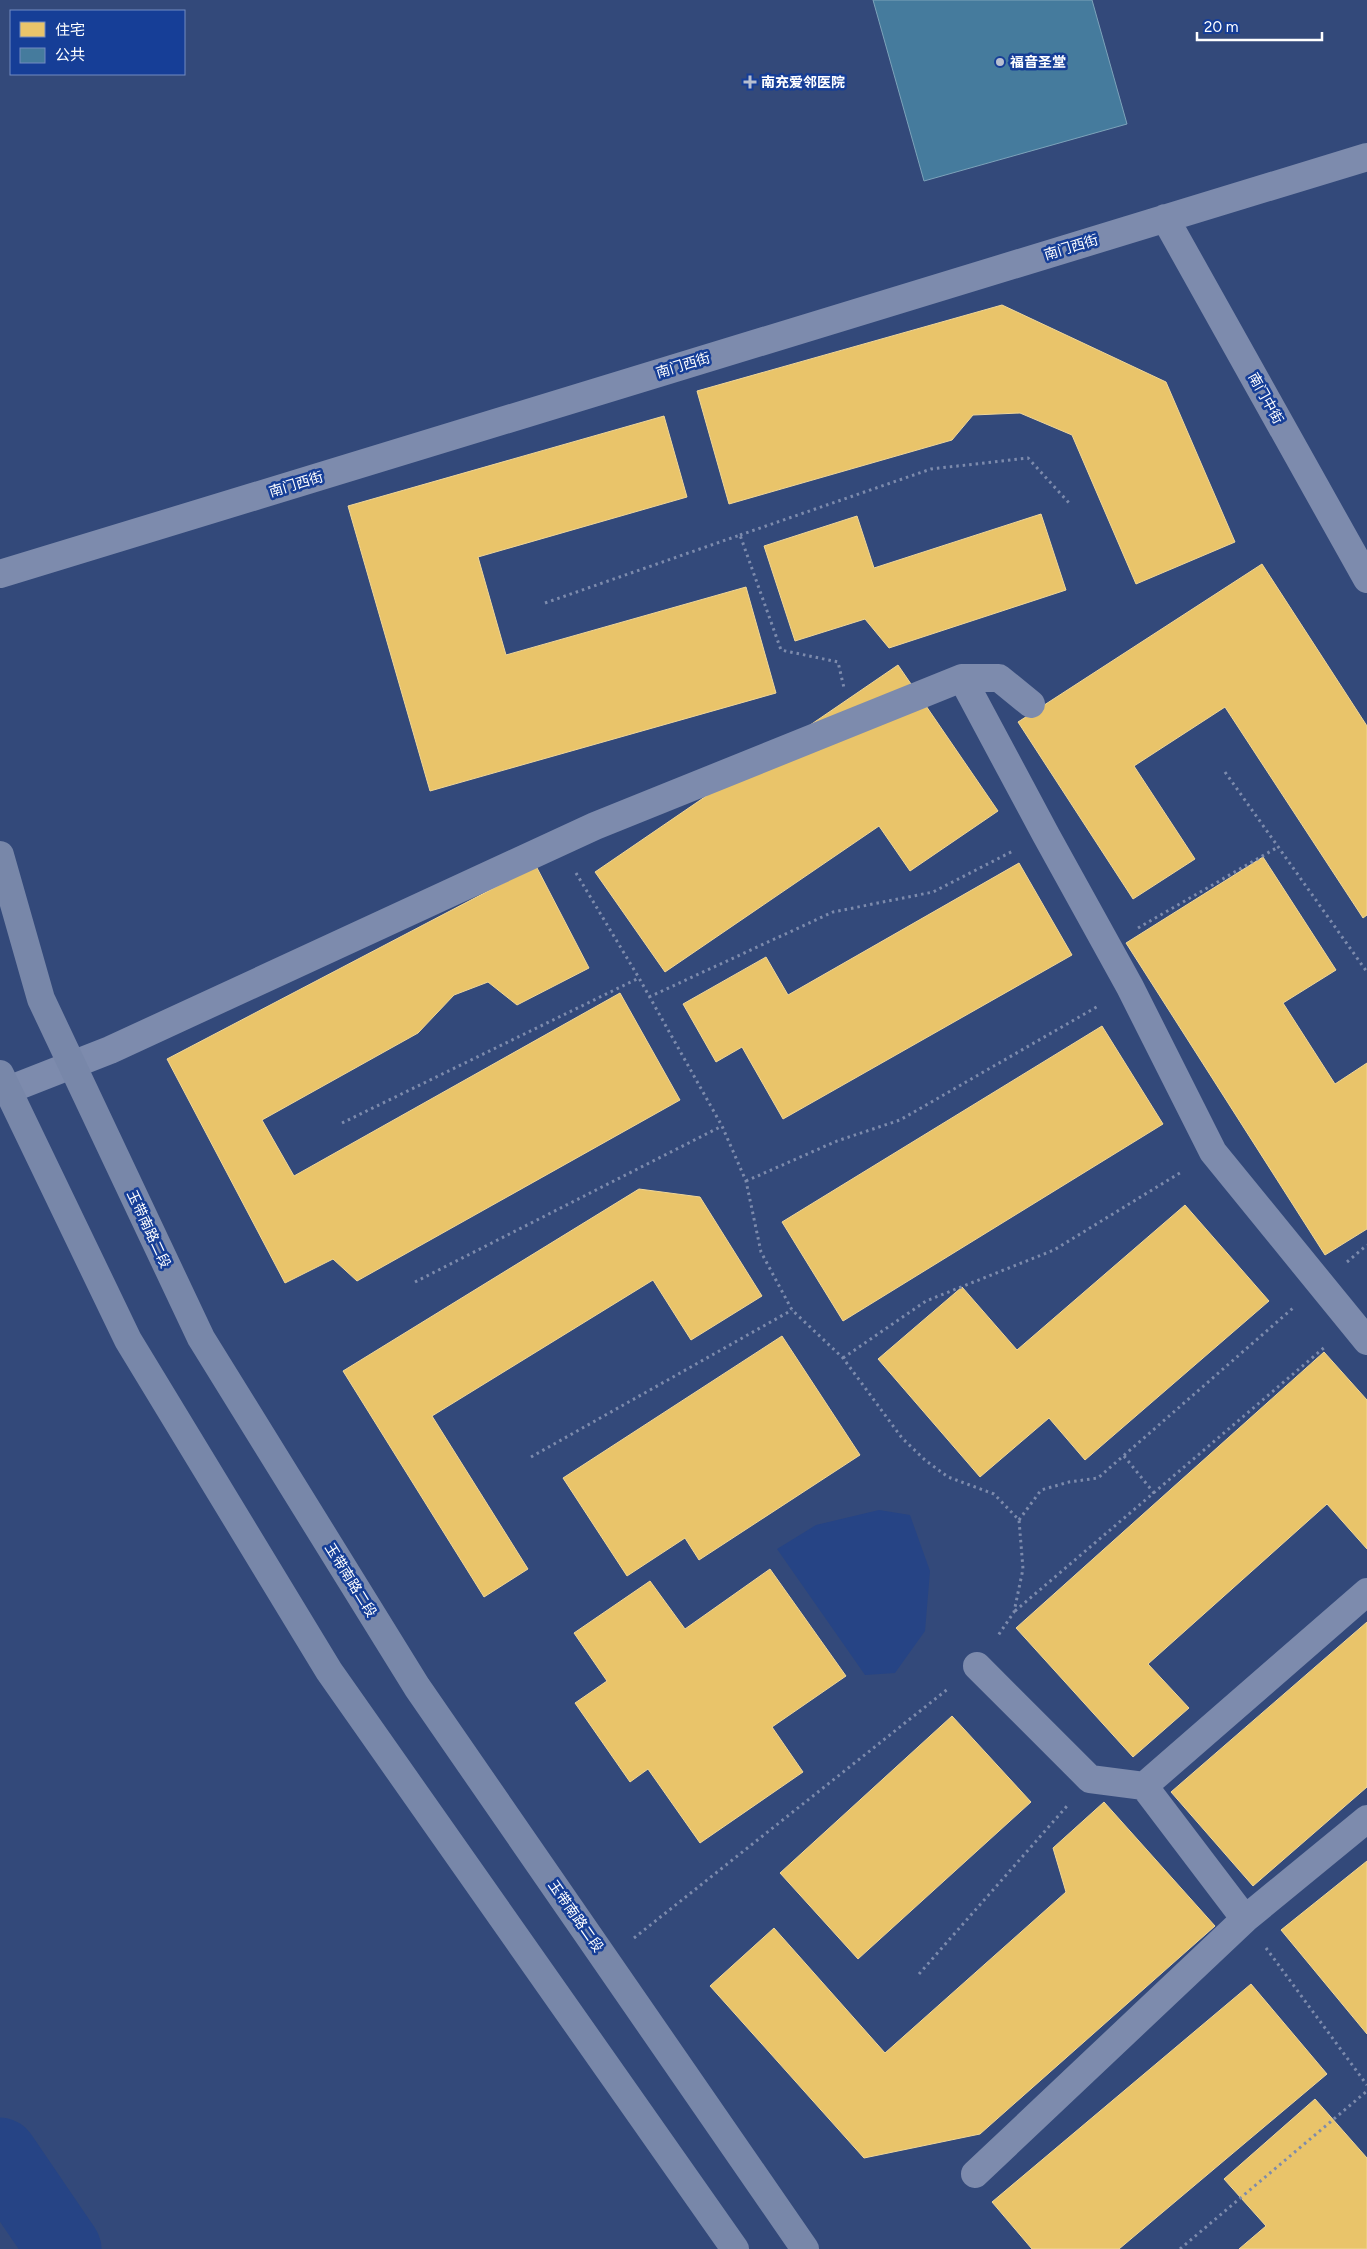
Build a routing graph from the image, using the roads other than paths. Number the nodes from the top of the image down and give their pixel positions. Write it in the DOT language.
graph roads {
  1 [pos="1367,157"];
  2 [pos="1165,218"];
  3 [pos="0,574"];
  4 [pos="1367,579"];
  5 [pos="962,678"];
  6 [pos="1030,704"];
  7 [pos="0,855"];
  8 [pos="72,1066"];
  9 [pos="4,1082"];
  10 [pos="1360,1332"];
  11 [pos="1367,1592"];
  12 [pos="977,1666"];
  13 [pos="1144,1786"];
  14 [pos="1367,1819"];
  15 [pos="1245,1919"];
  16 [pos="975,2174"];
  17 [pos="735,2249"];
  18 [pos="805,2249"];
  1 -- 2 [label="street, 南门西街"];
  2 -- 3 [label="street, 南门西街"];
  2 -- 4 [label="street, 南门中街"];
  5 -- 6 [label="street"];
  5 -- 8 [label="street"];
  5 -- 10 [label="street"];
  7 -- 8 [label="main road, 玉带南路二段"];
  8 -- 9 [label="street"];
  8 -- 18 [label="main road, 玉带南路二段"];
  9 -- 17 [label="main road"];
  11 -- 13 [label="street"];
  12 -- 13 [label="street"];
  13 -- 15 [label="street"];
  14 -- 15 [label="street"];
  15 -- 16 [label="street"];
}
